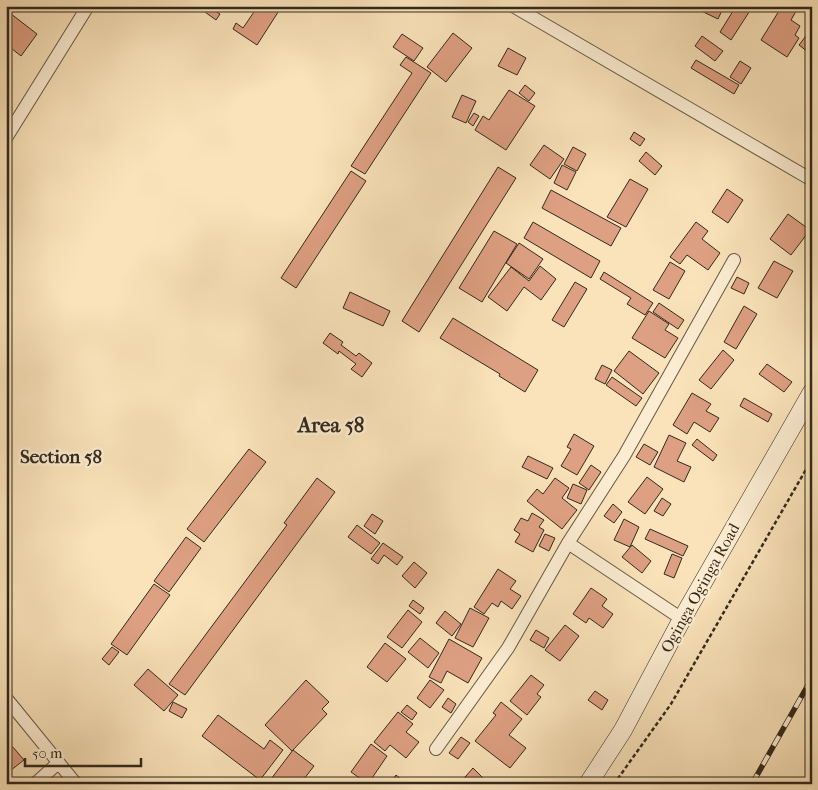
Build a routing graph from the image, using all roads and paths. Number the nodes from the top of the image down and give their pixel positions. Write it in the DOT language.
graph roads {
  1 [pos="88,6"];
  2 [pos="513,6"];
  3 [pos="6,138"];
  4 [pos="812,180"];
  5 [pos="734,260"];
  6 [pos="812,392"];
  7 [pos="812,459"];
  8 [pos="568,543"];
  9 [pos="682,619"];
  10 [pos="6,698"];
  11 [pos="436,749"];
  12 [pos="58,763"];
  13 [pos="35,784"];
  14 [pos="76,784"];
  15 [pos="588,784"];
  16 [pos="614,784"];
  1 -- 3 [label="street"];
  2 -- 4 [label="street"];
  5 -- 8 [label="street"];
  6 -- 9 [label="street, Oginga Oginga Road"];
  7 -- 16 [label="path"];
  8 -- 9 [label="street"];
  8 -- 11 [label="street"];
  9 -- 15 [label="street, Oginga Oginga Road"];
  10 -- 12 [label="street"];
  12 -- 13 [label="street"];
  12 -- 14 [label="street"];
}
